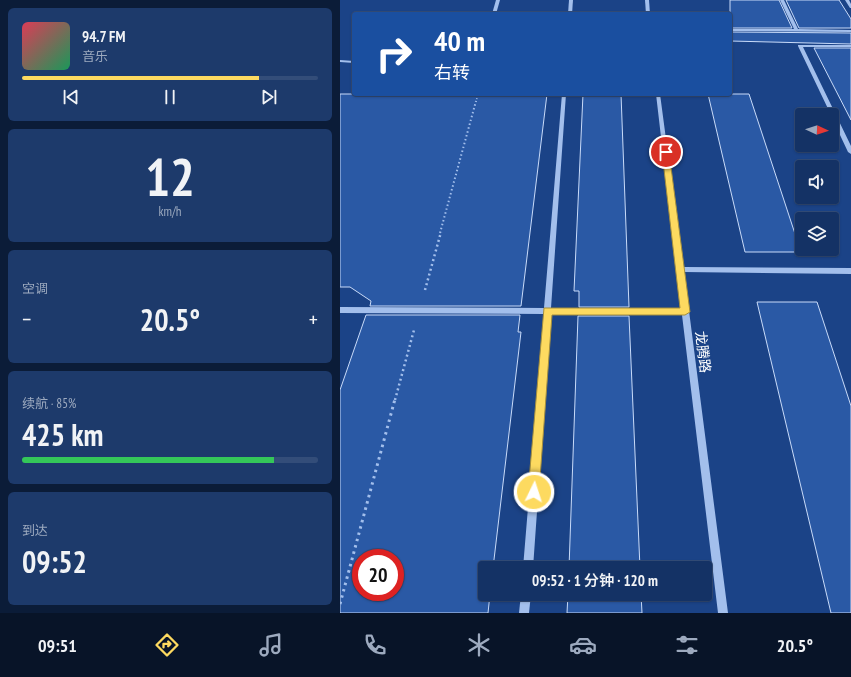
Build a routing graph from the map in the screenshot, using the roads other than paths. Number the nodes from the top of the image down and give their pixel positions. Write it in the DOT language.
graph roads {
  1 [pos="498,0"];
  2 [pos="571,0"];
  3 [pos="646,0"];
  4 [pos="782,0"];
  5 [pos="847,0"];
  6 [pos="851,7"];
  7 [pos="495,12"];
  8 [pos="570,12"];
  9 [pos="648,12"];
  10 [pos="732,30"];
  11 [pos="797,31"];
  12 [pos="851,31"];
  13 [pos="851,46"];
  14 [pos="340,61"];
  15 [pos="352,62"];
  16 [pos="564,96"];
  17 [pos="658,96"];
  18 [pos="851,152"];
  19 [pos="680,269"];
  20 [pos="851,271"];
  21 [pos="340,310"];
  22 [pos="548,311"];
  23 [pos="685,312"];
  24 [pos="529,561"];
  25 [pos="525,601"];
  26 [pos="524,613"];
  27 [pos="723,613"];
  1 -- 7 [label="street"];
  2 -- 8 [label="street"];
  3 -- 9 [label="street"];
  4 -- 11 [label="street"];
  5 -- 6 [label="street"];
  10 -- 11 [label="street"];
  11 -- 12 [label="street"];
  13 -- 18 [label="street"];
  14 -- 15 [label="street"];
  16 -- 22 [label="street"];
  17 -- 19 [label="street, 龙腾路"];
  19 -- 20 [label="street"];
  19 -- 23 [label="street, 龙腾路"];
  21 -- 22 [label="street"];
  22 -- 23 [label="street"];
  22 -- 24 [label="street"];
  23 -- 27 [label="street, 龙腾路"];
  25 -- 26 [label="street"];
}
